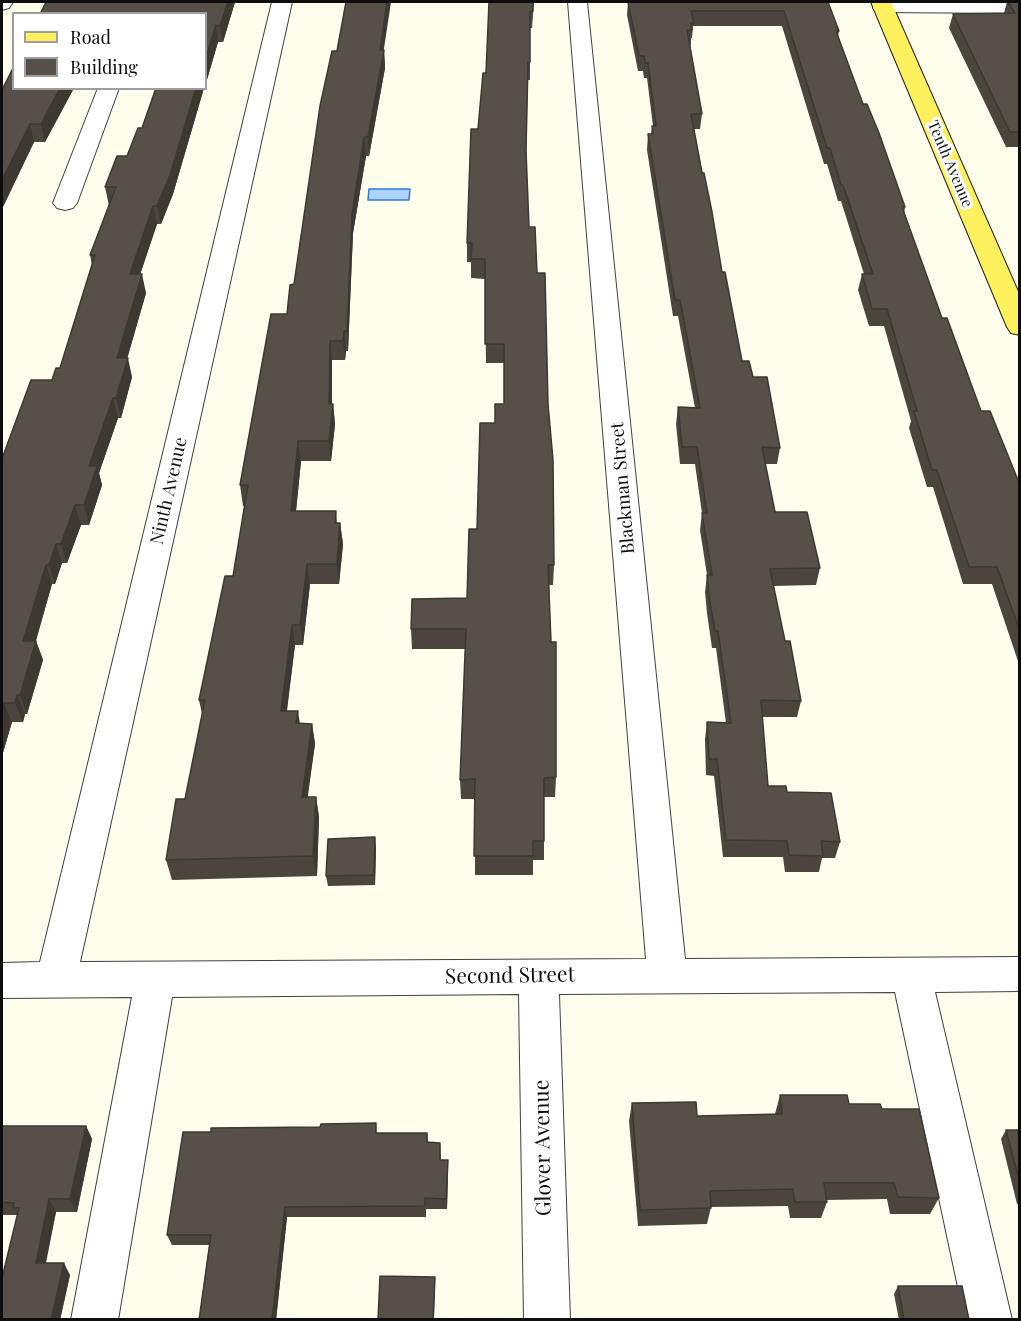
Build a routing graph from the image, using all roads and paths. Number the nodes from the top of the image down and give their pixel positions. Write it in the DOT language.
graph roads {
  1 [pos="282,2"];
  2 [pos="578,2"];
  3 [pos="882,5"];
  4 [pos="1017,8"];
  5 [pos="108,90"];
  6 [pos="65,203"];
  7 [pos="1020,327"];
  8 [pos="912,974"];
  9 [pos="1020,974"];
  10 [pos="667,975"];
  11 [pos="539,976"];
  12 [pos="2,980"];
  13 [pos="56,980"];
  14 [pos="155,980"];
  15 [pos="94,1320"];
  16 [pos="546,1320"];
  17 [pos="989,1320"];
  1 -- 13 [label="street, Ninth Avenue"];
  2 -- 10 [label="street, Blackman Street"];
  3 -- 4 [label="street"];
  3 -- 7 [label="main road, Tenth Avenue"];
  5 -- 6 [label="street"];
  8 -- 9 [label="street, Second Street"];
  8 -- 10 [label="street, Second Street"];
  8 -- 17 [label="street"];
  10 -- 11 [label="street, Second Street"];
  11 -- 14 [label="street, Second Street"];
  11 -- 16 [label="street, Glover Avenue"];
  12 -- 13 [label="street, Second Street"];
  13 -- 14 [label="street, Second Street"];
  14 -- 15 [label="street"];
}
